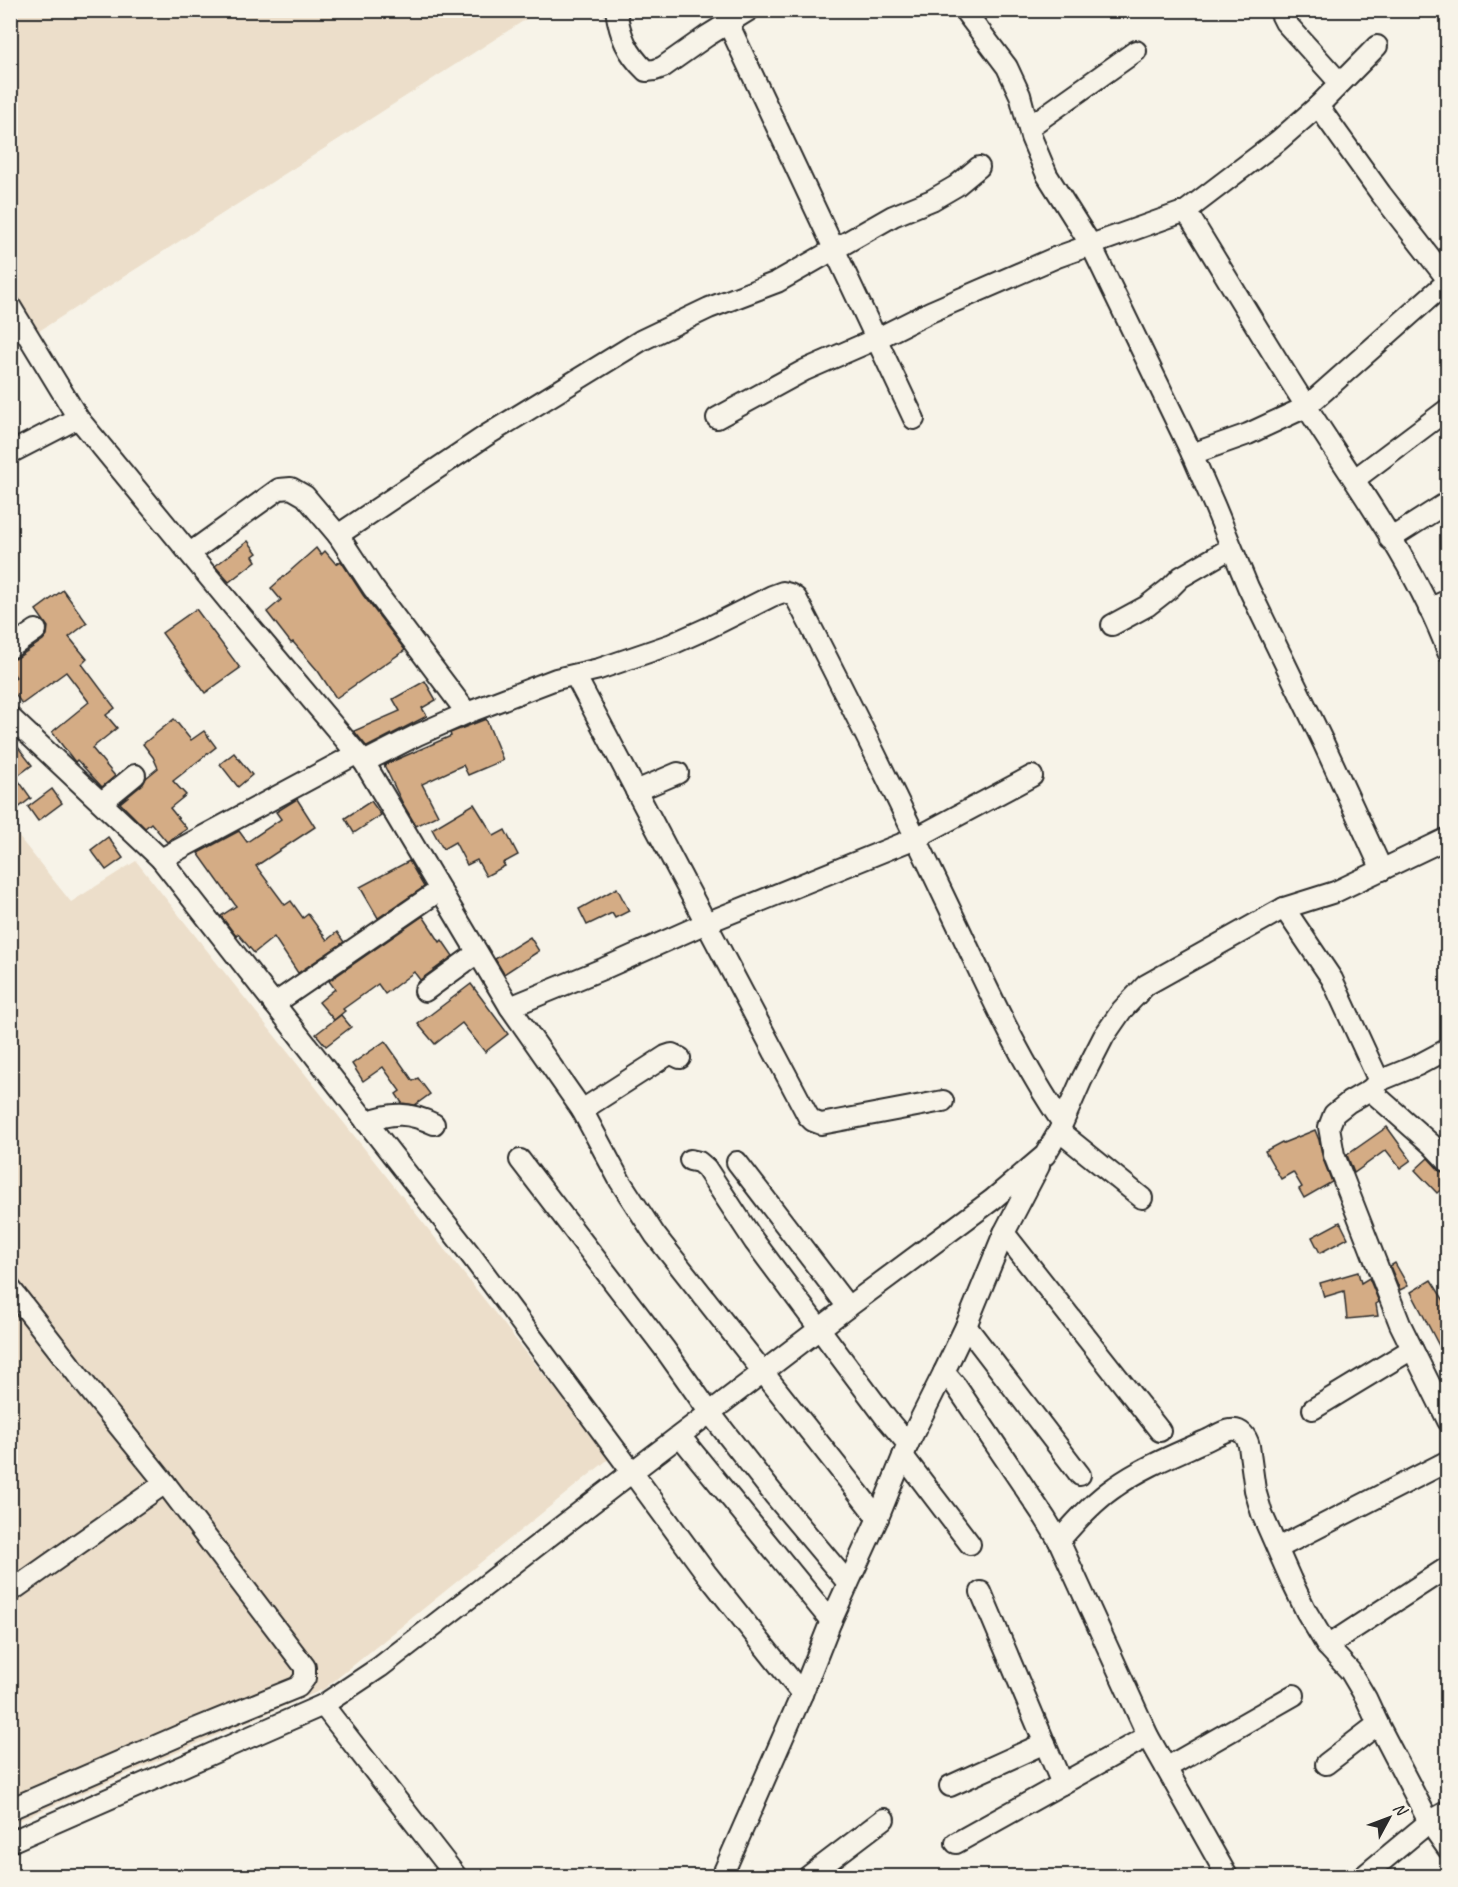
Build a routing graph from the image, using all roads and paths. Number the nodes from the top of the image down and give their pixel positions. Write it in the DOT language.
graph roads {
  1 [pos="616,10"];
  2 [pos="749,10"];
  3 [pos="964,10"];
  4 [pos="1279,10"];
  5 [pos="728,24"];
  6 [pos="1377,46"];
  7 [pos="1136,51"];
  8 [pos="1340,83"];
  9 [pos="1318,106"];
  10 [pos="1029,127"];
  11 [pos="979,167"];
  12 [pos="1186,211"];
  13 [pos="1091,245"];
  14 [pos="834,250"];
  15 [pos="1448,280"];
  16 [pos="10,306"];
  17 [pos="876,339"];
  18 [pos="1306,407"];
  19 [pos="1448,409"];
  20 [pos="78,418"];
  21 [pos="717,418"];
  22 [pos="914,419"];
  23 [pos="10,453"];
  24 [pos="1192,454"];
  25 [pos="1355,479"];
  26 [pos="1448,502"];
  27 [pos="338,535"];
  28 [pos="1390,539"];
  29 [pos="1231,548"];
  30 [pos="190,553"];
  31 [pos="1448,600"];
  32 [pos="1429,609"];
  33 [pos="1112,625"];
  34 [pos="36,630"];
  35 [pos="10,648"];
  36 [pos="1448,652"];
  37 [pos="575,675"];
  38 [pos="467,713"];
  39 [pos="10,717"];
  40 [pos="360,758"];
  41 [pos="678,773"];
  42 [pos="135,774"];
  43 [pos="1032,776"];
  44 [pos="636,791"];
  45 [pos="102,802"];
  46 [pos="916,838"];
  47 [pos="1448,838"];
  48 [pos="161,859"];
  49 [pos="1382,870"];
  50 [pos="440,890"];
  51 [pos="1275,912"];
  52 [pos="706,923"];
  53 [pos="477,953"];
  54 [pos="425,991"];
  55 [pos="274,1004"];
  56 [pos="510,1007"];
  57 [pos="1448,1049"];
  58 [pos="680,1058"];
  59 [pos="1375,1085"];
  60 [pos="943,1101"];
  61 [pos="582,1110"];
  62 [pos="366,1122"];
  63 [pos="434,1124"];
  64 [pos="1061,1127"];
  65 [pos="1045,1155"];
  66 [pos="520,1160"];
  67 [pos="690,1160"];
  68 [pos="738,1162"];
  69 [pos="1448,1162"];
  70 [pos="1142,1198"];
  71 [pos="1004,1233"];
  72 [pos="10,1288"];
  73 [pos="848,1307"];
  74 [pos="966,1326"];
  75 [pos="820,1329"];
  76 [pos="1412,1349"];
  77 [pos="763,1372"];
  78 [pos="944,1372"];
  79 [pos="1313,1409"];
  80 [pos="710,1413"];
  81 [pos="1448,1421"];
  82 [pos="1161,1431"];
  83 [pos="680,1436"];
  84 [pos="905,1450"];
  85 [pos="1448,1461"];
  86 [pos="632,1472"];
  87 [pos="1080,1475"];
  88 [pos="165,1483"];
  89 [pos="878,1518"];
  90 [pos="1058,1539"];
  91 [pos="970,1544"];
  92 [pos="1278,1548"];
  93 [pos="1448,1567"];
  94 [pos="848,1583"];
  95 [pos="10,1592"];
  96 [pos="981,1592"];
  97 [pos="831,1621"];
  98 [pos="1327,1646"];
  99 [pos="802,1694"];
  100 [pos="1294,1695"];
  101 [pos="323,1705"];
  102 [pos="1378,1724"];
  103 [pos="1148,1736"];
  104 [pos="1046,1743"];
  105 [pos="1326,1764"];
  106 [pos="1166,1768"];
  107 [pos="1062,1784"];
  108 [pos="950,1786"];
  109 [pos="10,1809"];
  110 [pos="1448,1811"];
  111 [pos="884,1819"];
  112 [pos="1429,1822"];
  113 [pos="10,1842"];
  114 [pos="956,1843"];
  115 [pos="1448,1849"];
  116 [pos="456,1876"];
  117 [pos="722,1876"];
  118 [pos="809,1876"];
  119 [pos="1227,1876"];
  120 [pos="1364,1876"];
  1 -- 5 [label="street"];
  2 -- 5 [label="street"];
  3 -- 10 [label="street"];
  4 -- 8 [label="street"];
  5 -- 14 [label="street"];
  6 -- 8 [label="street"];
  7 -- 10 [label="street"];
  8 -- 9 [label="street"];
  9 -- 12 [label="street"];
  9 -- 15 [label="street"];
  10 -- 13 [label="street"];
  11 -- 14 [label="street"];
  12 -- 13 [label="street"];
  12 -- 18 [label="street"];
  13 -- 17 [label="street"];
  13 -- 24 [label="street"];
  14 -- 17 [label="street"];
  14 -- 27 [label="street"];
  15 -- 18 [label="street"];
  16 -- 20 [label="street"];
  17 -- 21 [label="street"];
  17 -- 22 [label="street"];
  18 -- 24 [label="street"];
  18 -- 25 [label="street"];
  19 -- 25 [label="street"];
  20 -- 23 [label="street"];
  20 -- 30 [label="street"];
  24 -- 29 [label="street"];
  25 -- 28 [label="street"];
  26 -- 28 [label="street"];
  27 -- 30 [label="street"];
  27 -- 38 [label="street"];
  28 -- 32 [label="street"];
  29 -- 33 [label="street"];
  29 -- 49 [label="street"];
  30 -- 40 [label="street"];
  31 -- 32 [label="street"];
  32 -- 36 [label="street"];
  34 -- 35 [label="street"];
  37 -- 38 [label="street"];
  37 -- 44 [label="street"];
  37 -- 46 [label="street"];
  38 -- 40 [label="street"];
  39 -- 45 [label="street"];
  40 -- 48 [label="street"];
  40 -- 50 [label="street"];
  41 -- 44 [label="street"];
  42 -- 45 [label="street"];
  43 -- 46 [label="street"];
  44 -- 52 [label="street"];
  45 -- 48 [label="street"];
  46 -- 52 [label="street"];
  46 -- 64 [label="street"];
  47 -- 49 [label="street"];
  48 -- 55 [label="street"];
  49 -- 51 [label="street"];
  50 -- 53 [label="street"];
  50 -- 55 [label="street"];
  51 -- 59 [label="street"];
  51 -- 64 [label="street"];
  52 -- 56 [label="street"];
  52 -- 60 [label="street"];
  53 -- 54 [label="street"];
  53 -- 56 [label="street"];
  55 -- 62 [label="street"];
  56 -- 61 [label="street"];
  57 -- 59 [label="street"];
  58 -- 61 [label="street"];
  59 -- 69 [label="street"];
  59 -- 76 [label="street"];
  61 -- 77 [label="street"];
  62 -- 63 [label="street"];
  62 -- 86 [label="street"];
  64 -- 65 [label="street"];
  64 -- 70 [label="street"];
  65 -- 71 [label="street"];
  65 -- 73 [label="street"];
  66 -- 80 [label="street"];
  67 -- 75 [label="street"];
  68 -- 73 [label="street"];
  71 -- 74 [label="street"];
  71 -- 82 [label="street"];
  72 -- 88 [label="street"];
  73 -- 75 [label="street"];
  74 -- 78 [label="street"];
  74 -- 87 [label="street"];
  75 -- 77 [label="street"];
  75 -- 84 [label="street"];
  76 -- 79 [label="street"];
  76 -- 81 [label="street"];
  77 -- 80 [label="street"];
  77 -- 89 [label="street"];
  78 -- 84 [label="street"];
  78 -- 90 [label="street"];
  80 -- 83 [label="street"];
  80 -- 94 [label="street"];
  83 -- 86 [label="street"];
  83 -- 97 [label="street"];
  84 -- 89 [label="street"];
  84 -- 91 [label="street"];
  85 -- 92 [label="street"];
  86 -- 99 [label="street"];
  86 -- 101 [label="street"];
  88 -- 95 [label="street"];
  88 -- 109 [label="street"];
  89 -- 94 [label="street"];
  90 -- 92 [label="street"];
  90 -- 103 [label="street"];
  92 -- 98 [label="street"];
  93 -- 98 [label="street"];
  94 -- 97 [label="street"];
  96 -- 104 [label="street"];
  97 -- 99 [label="street"];
  98 -- 102 [label="street"];
  99 -- 117 [label="street"];
  100 -- 106 [label="street"];
  101 -- 113 [label="street"];
  101 -- 116 [label="street"];
  102 -- 105 [label="street"];
  102 -- 112 [label="street"];
  103 -- 106 [label="street"];
  103 -- 107 [label="street"];
  104 -- 107 [label="street"];
  104 -- 108 [label="street"];
  106 -- 119 [label="street"];
  107 -- 114 [label="street"];
  110 -- 112 [label="street"];
  111 -- 118 [label="street"];
  112 -- 115 [label="street"];
  112 -- 120 [label="street"];
}
